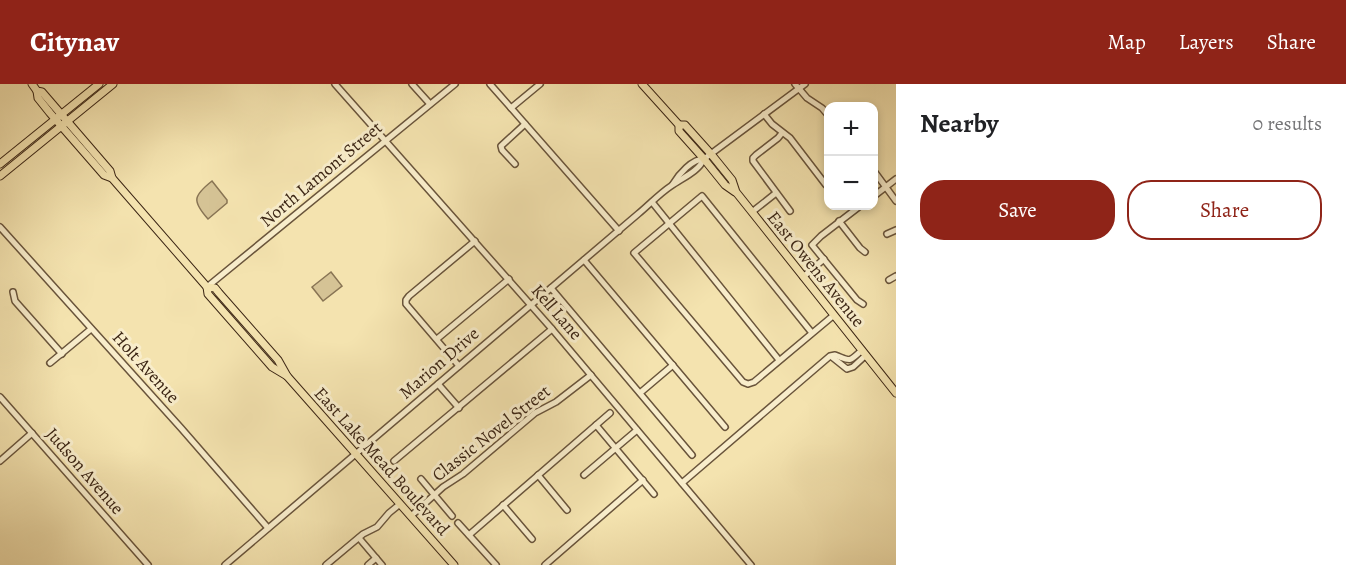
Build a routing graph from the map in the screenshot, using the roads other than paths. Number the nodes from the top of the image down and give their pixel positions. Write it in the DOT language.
graph roads {
  1 [pos="32,84"];
  2 [pos="98,84"];
  3 [pos="113,84"];
  4 [pos="335,84"];
  5 [pos="412,84"];
  6 [pos="454,84"];
  7 [pos="490,84"];
  8 [pos="540,84"];
  9 [pos="642,84"];
  10 [pos="800,85"];
  11 [pos="430,104"];
  12 [pos="511,108"];
  13 [pos="824,110"];
  14 [pos="764,114"];
  15 [pos="58,117"];
  16 [pos="64,124"];
  17 [pos="525,124"];
  18 [pos="679,124"];
  19 [pos="782,133"];
  20 [pos="385,140"];
  21 [pos="711,154"];
  22 [pos="704,159"];
  23 [pos="0,164"];
  24 [pos="515,164"];
  25 [pos="0,176"];
  26 [pos="878,177"];
  27 [pos="896,179"];
  28 [pos="824,182"];
  29 [pos="886,187"];
  30 [pos="736,192"];
  31 [pos="776,193"];
  32 [pos="878,193"];
  33 [pos="896,201"];
  34 [pos="652,202"];
  35 [pos="854,210"];
  36 [pos="790,211"];
  37 [pos="752,213"];
  38 [pos="839,221"];
  39 [pos="670,223"];
  40 [pos="0,226"];
  41 [pos="896,230"];
  42 [pos="619,231"];
  43 [pos="887,234"];
  44 [pos="475,241"];
  45 [pos="865,252"];
  46 [pos="584,260"];
  47 [pos="824,260"];
  48 [pos="896,276"];
  49 [pos="803,277"];
  50 [pos="509,279"];
  51 [pos="889,280"];
  52 [pos="207,287"];
  53 [pos="551,288"];
  54 [pos="13,292"];
  55 [pos="531,304"];
  56 [pos="863,304"];
  57 [pos="834,315"];
  58 [pos="231,320"];
  59 [pos="91,329"];
  60 [pos="552,329"];
  61 [pos="812,333"];
  62 [pos="437,339"];
  63 [pos="265,345"];
  64 [pos="864,353"];
  65 [pos="62,354"];
  66 [pos="779,360"];
  67 [pos="50,363"];
  68 [pos="673,365"];
  69 [pos="459,366"];
  70 [pos="591,375"];
  71 [pos="287,376"];
  72 [pos="438,384"];
  73 [pos="640,393"];
  74 [pos="896,393"];
  75 [pos="0,397"];
  76 [pos="459,408"];
  77 [pos="610,414"];
  78 [pos="596,425"];
  79 [pos="725,427"];
  80 [pos="637,430"];
  81 [pos="32,433"];
  82 [pos="615,448"];
  83 [pos="356,454"];
  84 [pos="692,455"];
  85 [pos="0,461"];
  86 [pos="394,461"];
  87 [pos="538,475"];
  88 [pos="584,475"];
  89 [pos="421,479"];
  90 [pos="643,480"];
  91 [pos="682,483"];
  92 [pos="654,494"];
  93 [pos="434,495"];
  94 [pos="400,504"];
  95 [pos="503,505"];
  96 [pos="567,510"];
  97 [pos="411,516"];
  98 [pos="452,516"];
  99 [pos="458,523"];
  100 [pos="268,528"];
  101 [pos="469,535"];
  102 [pos="358,538"];
  103 [pos="532,539"];
  104 [pos="376,558"];
  105 [pos="148,565"];
  106 [pos="225,565"];
  107 [pos="326,565"];
  108 [pos="368,565"];
  109 [pos="382,565"];
  110 [pos="454,565"];
  111 [pos="496,565"];
  112 [pos="544,565"];
  113 [pos="751,565"];
  1 -- 15 [label="main road, East Lake Mead Boulevard"];
  2 -- 15 [label="main road"];
  3 -- 16 [label="main road"];
  4 -- 20 [label="street, Kell Lane"];
  5 -- 11 [label="street"];
  6 -- 11 [label="street, North Lamont Street"];
  7 -- 12 [label="street"];
  8 -- 12 [label="street"];
  9 -- 18 [label="main road, East Owens Avenue"];
  10 -- 13 [label="street"];
  10 -- 14 [label="street, Marion Drive"];
  11 -- 20 [label="street, North Lamont Street"];
  12 -- 17 [label="street"];
  14 -- 19 [label="street"];
  14 -- 21 [label="street, Marion Drive"];
  15 -- 16 [label="main road, East Lake Mead Boulevard"];
  15 -- 23 [label="main road"];
  16 -- 25 [label="main road"];
  16 -- 52 [label="main road, East Lake Mead Boulevard"];
  17 -- 24 [label="street"];
  17 -- 42 [label="street"];
  18 -- 21 [label="main road, East Owens Avenue"];
  18 -- 22 [label="main road, East Owens Avenue"];
  19 -- 28 [label="street"];
  19 -- 31 [label="street"];
  20 -- 44 [label="street, Kell Lane"];
  20 -- 52 [label="street, North Lamont Street"];
  21 -- 22 [label="street, Marion Drive"];
  21 -- 30 [label="main road, East Owens Avenue"];
  22 -- 30 [label="main road, East Owens Avenue"];
  22 -- 34 [label="street, Marion Drive"];
  26 -- 29 [label="street"];
  27 -- 29 [label="street"];
  29 -- 32 [label="street"];
  29 -- 33 [label="street"];
  30 -- 37 [label="main road, East Owens Avenue"];
  31 -- 36 [label="street"];
  31 -- 37 [label="street"];
  34 -- 39 [label="street"];
  34 -- 42 [label="street, Marion Drive"];
  35 -- 38 [label="street"];
  37 -- 49 [label="main road, East Owens Avenue"];
  38 -- 45 [label="street"];
  38 -- 47 [label="street"];
  39 -- 61 [label="street"];
  39 -- 66 [label="street"];
  39 -- 66 [label="street"];
  40 -- 59 [label="street, Holt Avenue"];
  41 -- 43 [label="street"];
  42 -- 46 [label="street, Marion Drive"];
  44 -- 50 [label="street, Kell Lane"];
  44 -- 62 [label="street"];
  46 -- 53 [label="street, Marion Drive"];
  46 -- 68 [label="street"];
  47 -- 49 [label="street"];
  47 -- 56 [label="street"];
  48 -- 51 [label="street"];
  49 -- 57 [label="main road, East Owens Avenue"];
  50 -- 55 [label="street, Kell Lane"];
  50 -- 62 [label="street"];
  52 -- 58 [label="main road, East Lake Mead Boulevard"];
  52 -- 63 [label="main road, East Lake Mead Boulevard"];
  53 -- 55 [label="street, Marion Drive"];
  53 -- 73 [label="street"];
  54 -- 65 [label="street"];
  55 -- 60 [label="street, Kell Lane"];
  55 -- 69 [label="street, Marion Drive"];
  57 -- 61 [label="street"];
  57 -- 64 [label="main road, East Owens Avenue"];
  58 -- 63 [label="main road"];
  58 -- 71 [label="main road, East Lake Mead Boulevard"];
  59 -- 65 [label="street"];
  59 -- 100 [label="street, Holt Avenue"];
  60 -- 70 [label="street, Kell Lane"];
  60 -- 76 [label="street"];
  61 -- 66 [label="street"];
  62 -- 69 [label="street"];
  63 -- 71 [label="main road, East Lake Mead Boulevard"];
  64 -- 74 [label="main road, East Owens Avenue"];
  64 -- 91 [label="street"];
  65 -- 67 [label="street"];
  68 -- 73 [label="street"];
  68 -- 79 [label="street"];
  69 -- 72 [label="street, Marion Drive"];
  70 -- 80 [label="street, Kell Lane"];
  70 -- 93 [label="street, Classic Novel Street"];
  71 -- 83 [label="main road, East Lake Mead Boulevard"];
  72 -- 76 [label="street"];
  72 -- 83 [label="street, Marion Drive"];
  73 -- 84 [label="street"];
  75 -- 81 [label="street, Judson Avenue"];
  76 -- 86 [label="street"];
  77 -- 78 [label="street"];
  78 -- 82 [label="street"];
  78 -- 87 [label="street"];
  80 -- 82 [label="street"];
  80 -- 91 [label="street, Kell Lane"];
  81 -- 85 [label="street"];
  81 -- 105 [label="street, Judson Avenue"];
  82 -- 88 [label="street"];
  82 -- 90 [label="street"];
  83 -- 94 [label="main road, East Lake Mead Boulevard"];
  83 -- 100 [label="street, Marion Drive"];
  87 -- 95 [label="street"];
  87 -- 96 [label="street"];
  89 -- 93 [label="street"];
  90 -- 92 [label="street"];
  90 -- 112 [label="street"];
  91 -- 113 [label="street, Kell Lane"];
  93 -- 97 [label="street, Classic Novel Street"];
  93 -- 98 [label="street"];
  94 -- 97 [label="main road, East Lake Mead Boulevard"];
  94 -- 102 [label="street"];
  95 -- 101 [label="street"];
  95 -- 103 [label="street"];
  97 -- 110 [label="main road, East Lake Mead Boulevard"];
  99 -- 101 [label="street"];
  100 -- 106 [label="street, Marion Drive"];
  101 -- 111 [label="street"];
  102 -- 104 [label="street"];
  102 -- 107 [label="street"];
  104 -- 108 [label="street"];
  104 -- 109 [label="street"];
}
